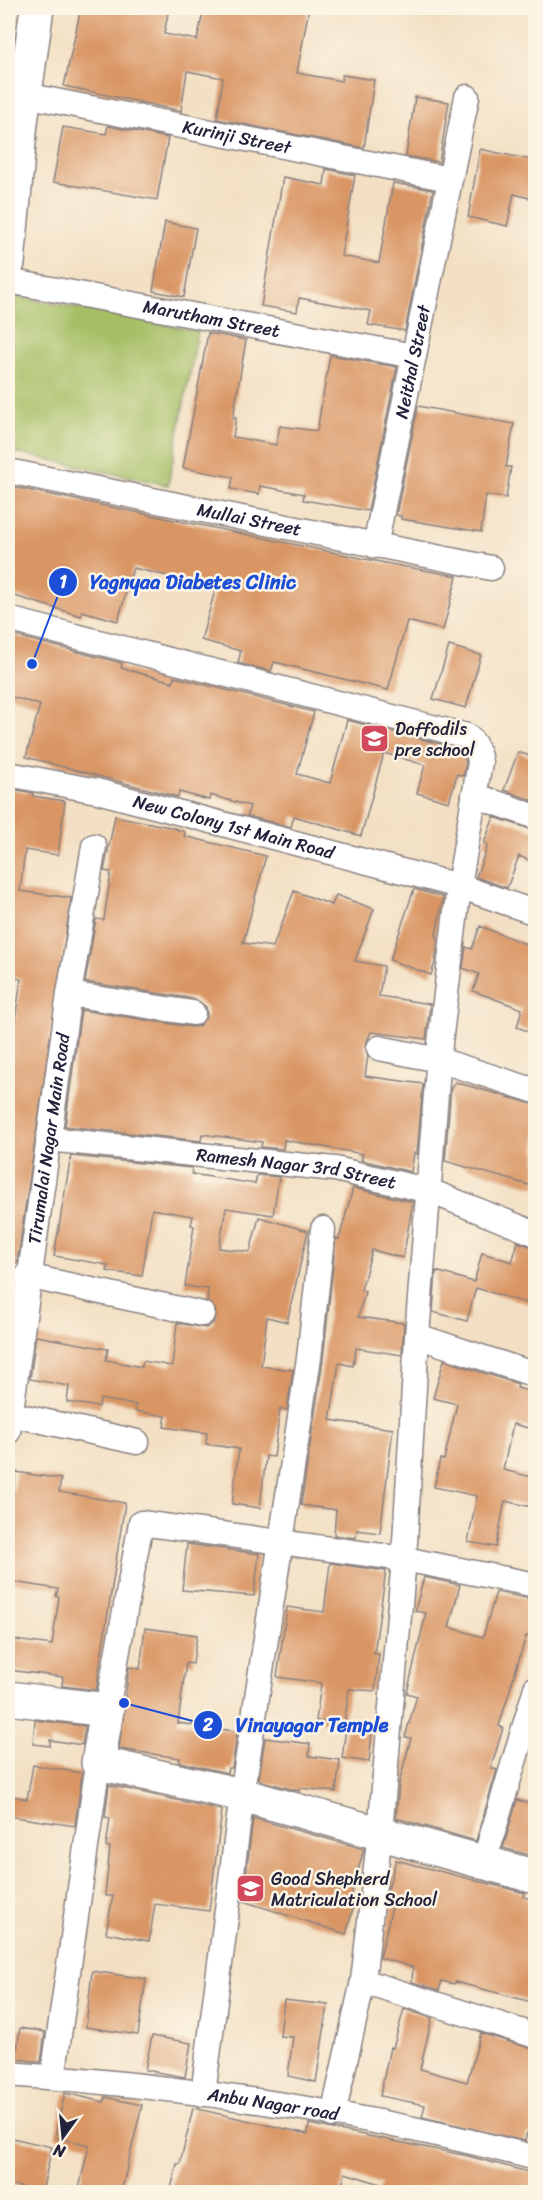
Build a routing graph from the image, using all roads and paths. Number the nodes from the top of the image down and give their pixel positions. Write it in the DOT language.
graph roads {
  1 [pos="37,8"];
  2 [pos="467,97"];
  3 [pos="18,112"];
  4 [pos="449,179"];
  5 [pos="8,250"];
  6 [pos="8,281"];
  7 [pos="414,356"];
  8 [pos="8,471"];
  9 [pos="375,546"];
  10 [pos="491,568"];
  11 [pos="8,619"];
  12 [pos="8,774"];
  13 [pos="474,795"];
  14 [pos="536,817"];
  15 [pos="94,846"];
  16 [pos="459,886"];
  17 [pos="536,913"];
  18 [pos="69,994"];
  19 [pos="193,1013"];
  20 [pos="379,1048"];
  21 [pos="439,1060"];
  22 [pos="536,1091"];
  23 [pos="48,1139"];
  24 [pos="430,1191"];
  25 [pos="323,1229"];
  26 [pos="536,1234"];
  27 [pos="21,1267"];
  28 [pos="202,1314"];
  29 [pos="417,1336"];
  30 [pos="536,1375"];
  31 [pos="9,1423"];
  32 [pos="137,1442"];
  33 [pos="279,1541"];
  34 [pos="404,1559"];
  35 [pos="536,1585"];
  36 [pos="536,1688"];
  37 [pos="8,1698"];
  38 [pos="106,1710"];
  39 [pos="98,1763"];
  40 [pos="243,1795"];
  41 [pos="380,1832"];
  42 [pos="484,1862"];
  43 [pos="536,1877"];
  44 [pos="363,1981"];
  45 [pos="536,2036"];
  46 [pos="8,2074"];
  47 [pos="53,2077"];
  48 [pos="203,2094"];
  49 [pos="333,2115"];
  50 [pos="536,2158"];
  1 -- 3 [label="street"];
  2 -- 4 [label="street, Neithal Street"];
  3 -- 4 [label="street, Kurinji Street"];
  3 -- 5 [label="street"];
  4 -- 7 [label="street, Neithal Street"];
  6 -- 7 [label="street, Marutham Street"];
  7 -- 9 [label="street, Neithal Street"];
  8 -- 9 [label="street, Mullai Street"];
  9 -- 10 [label="street, Mullai Street"];
  11 -- 13 [label="street"];
  12 -- 16 [label="street, New Colony 1st Main Road"];
  13 -- 14 [label="street"];
  13 -- 16 [label="street"];
  15 -- 18 [label="street, Tirumalai Nagar Main Road"];
  16 -- 17 [label="street, New Colony 1st Main Road"];
  16 -- 21 [label="street"];
  18 -- 19 [label="street"];
  18 -- 23 [label="street, Tirumalai Nagar Main Road"];
  20 -- 21 [label="street"];
  21 -- 22 [label="street"];
  21 -- 24 [label="street"];
  23 -- 24 [label="street, Ramesh Nagar 3rd Street"];
  23 -- 27 [label="street, Tirumalai Nagar Main Road"];
  24 -- 26 [label="street, Ramesh Nagar 3rd Street"];
  24 -- 29 [label="street"];
  25 -- 33 [label="street"];
  27 -- 28 [label="street"];
  27 -- 31 [label="street, Tirumalai Nagar Main Road"];
  29 -- 30 [label="street"];
  29 -- 34 [label="street"];
  31 -- 32 [label="street"];
  33 -- 34 [label="street"];
  33 -- 38 [label="street"];
  33 -- 40 [label="street"];
  34 -- 35 [label="street"];
  34 -- 41 [label="street"];
  36 -- 42 [label="street"];
  37 -- 38 [label="street"];
  38 -- 39 [label="street"];
  39 -- 40 [label="street"];
  39 -- 47 [label="street"];
  40 -- 41 [label="street"];
  40 -- 48 [label="street"];
  41 -- 42 [label="street"];
  41 -- 44 [label="street"];
  42 -- 43 [label="street"];
  44 -- 45 [label="street"];
  44 -- 49 [label="street"];
  46 -- 47 [label="street, Anbu Nagar road"];
  47 -- 48 [label="street, Anbu Nagar road"];
  48 -- 49 [label="street, Anbu Nagar road"];
  49 -- 50 [label="street, Anbu Nagar road"];
}
